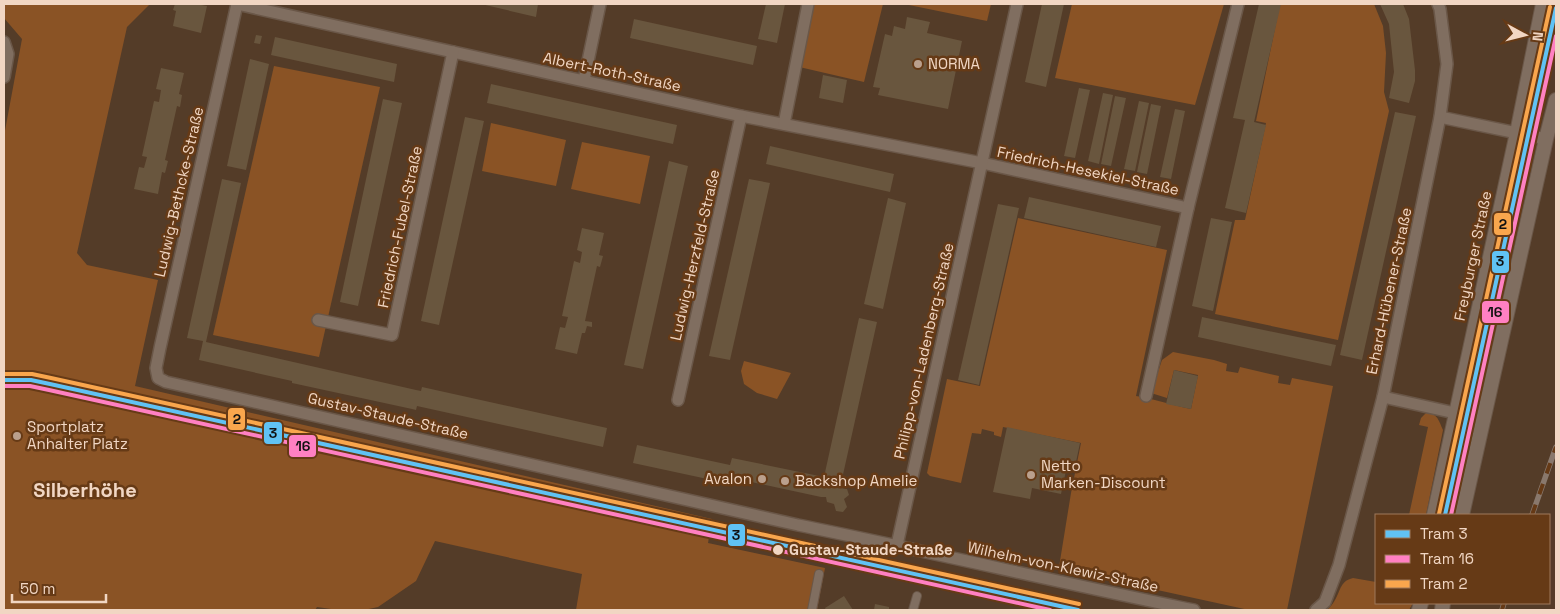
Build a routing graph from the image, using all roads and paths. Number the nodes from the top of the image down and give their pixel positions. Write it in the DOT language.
graph roads {
  1 [pos="237,4"];
  2 [pos="600,4"];
  3 [pos="808,4"];
  4 [pos="1017,4"];
  5 [pos="1238,4"];
  6 [pos="1438,4"];
  7 [pos="1543,4"];
  8 [pos="4,42"];
  9 [pos="453,52"];
  10 [pos="4,77"];
  11 [pos="584,80"];
  12 [pos="1556,100"];
  13 [pos="741,116"];
  14 [pos="1440,117"];
  15 [pos="784,124"];
  16 [pos="1517,133"];
  17 [pos="1546,139"];
  18 [pos="982,163"];
  19 [pos="1188,208"];
  20 [pos="318,320"];
  21 [pos="166,382"];
  22 [pos="1146,396"];
  23 [pos="1383,397"];
  24 [pos="678,400"];
  25 [pos="1455,413"];
  26 [pos="1434,514"];
  27 [pos="1462,514"];
  28 [pos="897,545"];
  29 [pos="819,574"];
  30 [pos="917,596"];
  31 [pos="812,610"];
  32 [pos="913,610"];
  33 [pos="1194,610"];
  34 [pos="1316,610"];
  1 -- 9 [label="street, Albert-Roth-Straße"];
  1 -- 21 [label="street, Ludwig-Bethcke-Straße"];
  2 -- 11 [label="street"];
  3 -- 15 [label="street"];
  4 -- 18 [label="street, Philipp-von-Ladenberg-Straße"];
  5 -- 19 [label="street, Friedrich-Hesekiel-Straße"];
  6 -- 14 [label="street, Erhard-Hübener-Straße"];
  7 -- 16 [label="street, Freyburger Straße"];
  8 -- 10 [label="street"];
  9 -- 11 [label="street, Albert-Roth-Straße"];
  9 -- 20 [label="street, Friedrich-Fubel-Straße"];
  11 -- 13 [label="street, Albert-Roth-Straße"];
  12 -- 17 [label="street"];
  13 -- 15 [label="street, Albert-Roth-Straße"];
  13 -- 24 [label="street, Ludwig-Herzfeld-Straße"];
  14 -- 16 [label="street"];
  14 -- 23 [label="street, Erhard-Hübener-Straße"];
  15 -- 18 [label="street, Albert-Roth-Straße"];
  16 -- 17 [label="street"];
  16 -- 25 [label="street, Freyburger Straße"];
  17 -- 27 [label="street"];
  18 -- 19 [label="street, Friedrich-Hesekiel-Straße"];
  18 -- 28 [label="street, Philipp-von-Ladenberg-Straße"];
  19 -- 22 [label="street, Friedrich-Hesekiel-Straße"];
  21 -- 28 [label="street, Gustav-Staude-Straße"];
  23 -- 25 [label="street, Erhard-Hübener-Straße"];
  23 -- 34 [label="street"];
  25 -- 26 [label="street, Freyburger Straße"];
  28 -- 33 [label="street, Wilhelm-von-Klewiz-Straße"];
  29 -- 31 [label="street"];
  30 -- 32 [label="street"];
}
